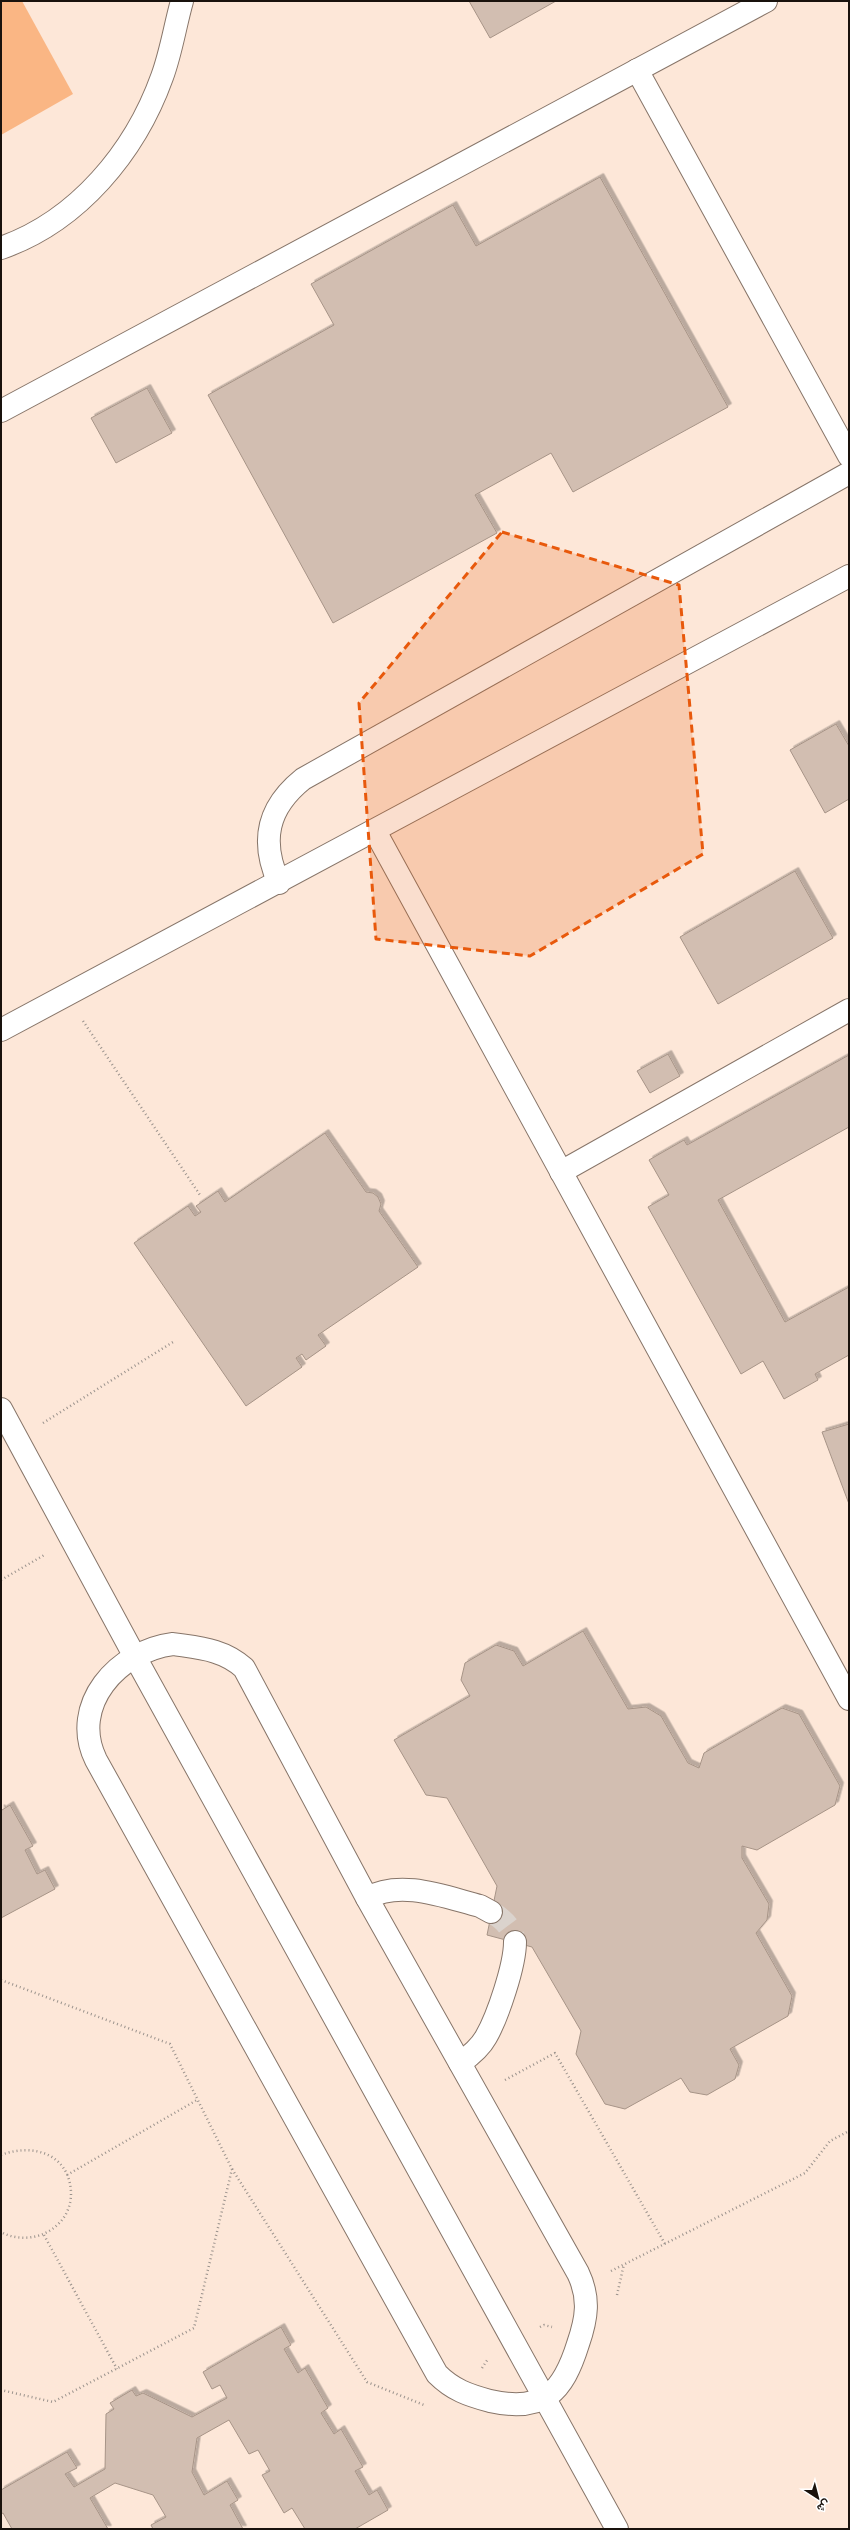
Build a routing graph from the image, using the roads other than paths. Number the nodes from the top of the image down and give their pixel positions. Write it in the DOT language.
graph roads {
  1 [pos="182,1"];
  2 [pos="766,1"];
  3 [pos="637,70"];
  4 [pos="1,248"];
  5 [pos="1,411"];
  6 [pos="849,456"];
  7 [pos="849,473"];
  8 [pos="849,576"];
  9 [pos="375,831"];
  10 [pos="279,883"];
  11 [pos="849,1010"];
  12 [pos="1,1030"];
  13 [pos="561,1172"];
  14 [pos="1,1409"];
  15 [pos="134,1655"];
  16 [pos="849,1699"];
  17 [pos="367,1898"];
  18 [pos="491,1912"];
  19 [pos="515,1942"];
  20 [pos="460,2063"];
  21 [pos="545,2398"];
  22 [pos="617,2529"];
  1 -- 4 [label="lane"];
  2 -- 3 [label="lane"];
  3 -- 5 [label="lane"];
  3 -- 6 [label="lane"];
  7 -- 10 [label="lane"];
  8 -- 9 [label="lane"];
  9 -- 10 [label="lane"];
  9 -- 13 [label="lane"];
  10 -- 12 [label="lane"];
  11 -- 13 [label="lane"];
  13 -- 16 [label="lane"];
  14 -- 15 [label="lane"];
  15 -- 17 [label="lane"];
  15 -- 21 [label="lane"];
  15 -- 21 [label="lane"];
  17 -- 18 [label="lane"];
  17 -- 20 [label="lane"];
  19 -- 20 [label="lane"];
  20 -- 21 [label="lane"];
  21 -- 22 [label="lane"];
}
